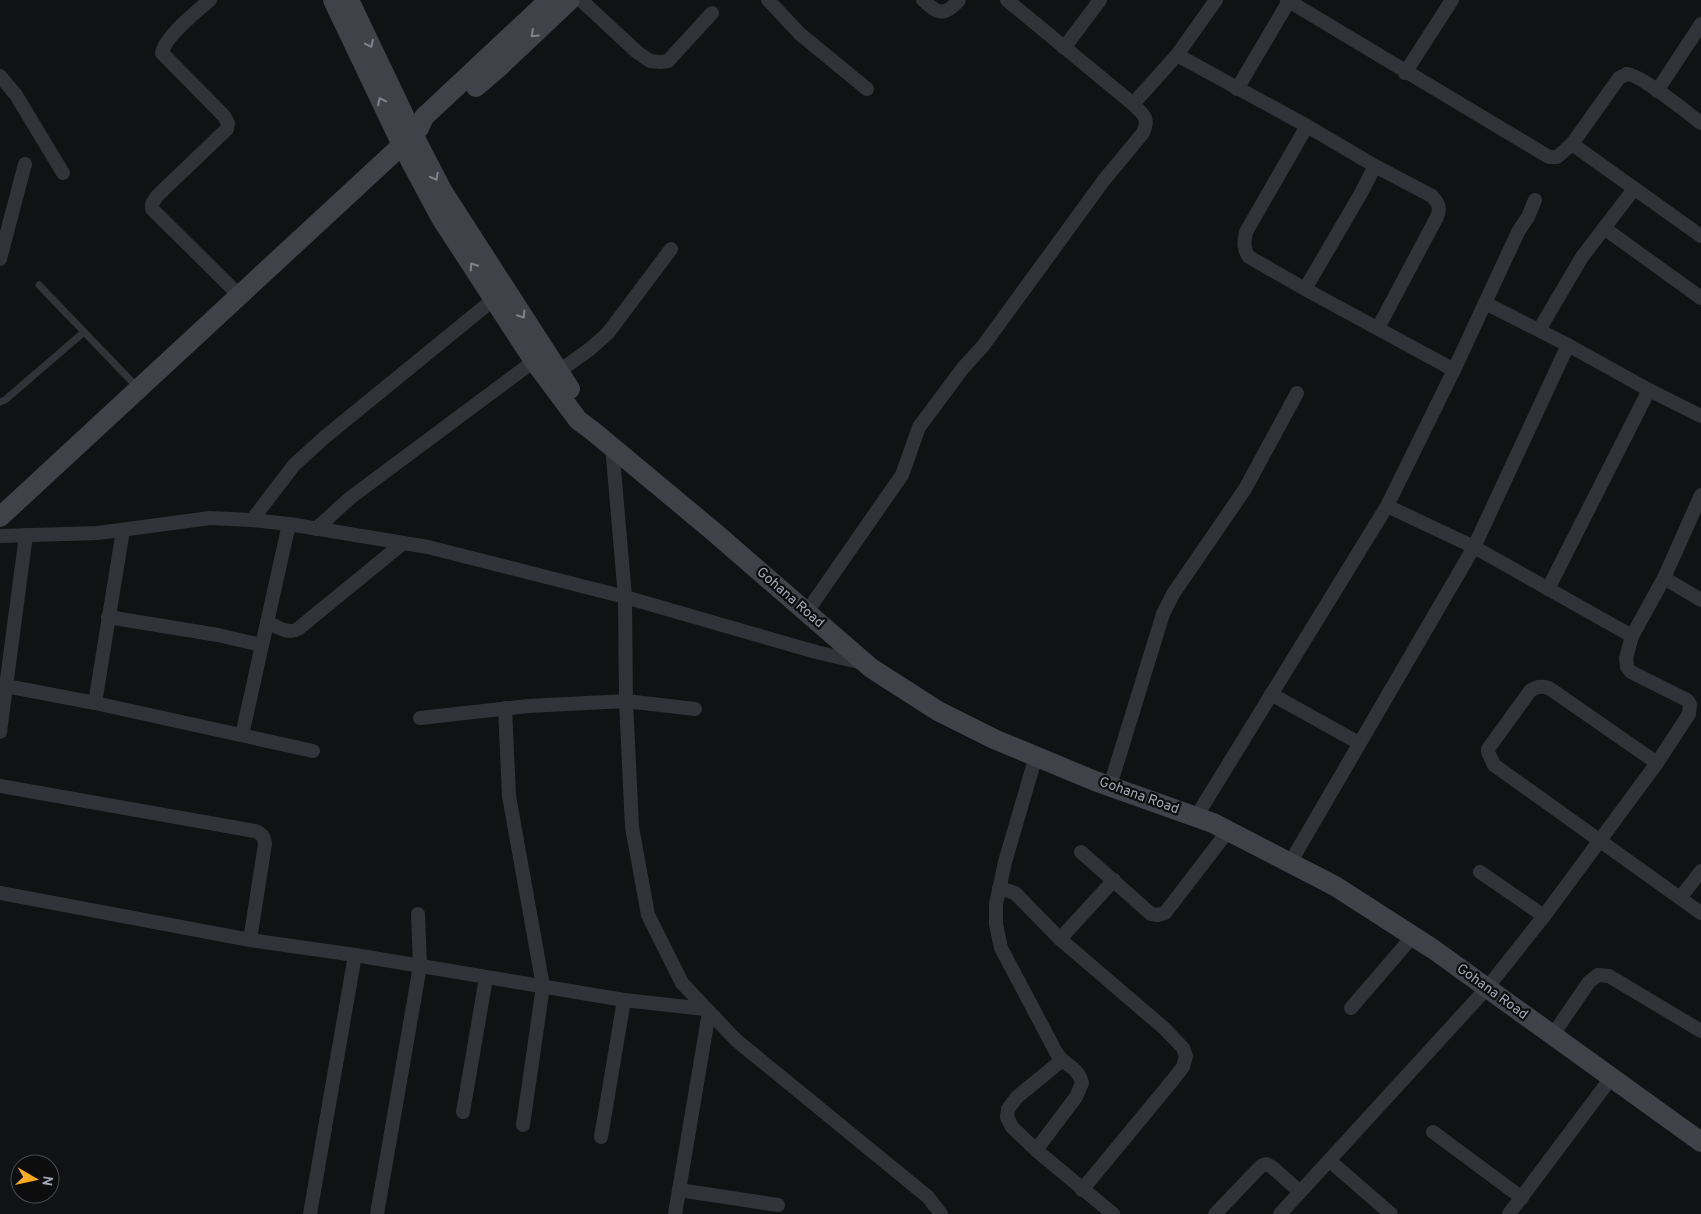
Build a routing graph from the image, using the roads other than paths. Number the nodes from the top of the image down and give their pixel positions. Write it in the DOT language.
graph roads {
  1 [pos="210,0"];
  2 [pos="332,0"];
  3 [pos="549,0"];
  4 [pos="570,0"];
  5 [pos="581,0"];
  6 [pos="768,0"];
  7 [pos="923,0"];
  8 [pos="959,0"];
  9 [pos="1008,0"];
  10 [pos="1100,0"];
  11 [pos="1216,0"];
  12 [pos="1452,0"];
  13 [pos="1288,1"];
  14 [pos="356,3"];
  15 [pos="712,13"];
  16 [pos="1701,24"];
  17 [pos="1064,48"];
  18 [pos="1177,55"];
  19 [pos="1406,72"];
  20 [pos="0,76"];
  21 [pos="867,89"];
  22 [pos="1237,89"];
  23 [pos="1657,91"];
  24 [pos="1133,104"];
  25 [pos="1701,123"];
  26 [pos="1307,126"];
  27 [pos="411,135"];
  28 [pos="1572,144"];
  29 [pos="25,164"];
  30 [pos="1374,166"];
  31 [pos="64,173"];
  32 [pos="1634,189"];
  33 [pos="1535,200"];
  34 [pos="1604,228"];
  35 [pos="1701,236"];
  36 [pos="672,249"];
  37 [pos="0,259"];
  38 [pos="39,285"];
  39 [pos="1305,290"];
  40 [pos="239,295"];
  41 [pos="1701,298"];
  42 [pos="494,299"];
  43 [pos="1485,303"];
  44 [pos="1378,328"];
  45 [pos="1539,330"];
  46 [pos="84,332"];
  47 [pos="1568,345"];
  48 [pos="534,361"];
  49 [pos="1454,370"];
  50 [pos="558,372"];
  51 [pos="138,388"];
  52 [pos="1649,390"];
  53 [pos="1297,393"];
  54 [pos="0,402"];
  55 [pos="1701,416"];
  56 [pos="594,432"];
  57 [pos="612,446"];
  58 [pos="1701,495"];
  59 [pos="1386,506"];
  60 [pos="0,517"];
  61 [pos="252,520"];
  62 [pos="289,524"];
  63 [pos="316,528"];
  64 [pos="123,530"];
  65 [pos="26,535"];
  66 [pos="0,536"];
  67 [pos="403,543"];
  68 [pos="1474,547"];
  69 [pos="1664,578"];
  70 [pos="1548,589"];
  71 [pos="625,597"];
  72 [pos="1701,600"];
  73 [pos="806,613"];
  74 [pos="108,617"];
  75 [pos="267,622"];
  76 [pos="1632,636"];
  77 [pos="261,645"];
  78 [pos="866,664"];
  79 [pos="6,686"];
  80 [pos="1271,694"];
  81 [pos="626,701"];
  82 [pos="95,704"];
  83 [pos="505,708"];
  84 [pos="695,709"];
  85 [pos="420,718"];
  86 [pos="0,732"];
  87 [pos="242,735"];
  88 [pos="1359,743"];
  89 [pos="313,751"];
  90 [pos="1036,756"];
  91 [pos="1657,763"];
  92 [pos="0,786"];
  93 [pos="1110,786"];
  94 [pos="1196,817"];
  95 [pos="1228,831"];
  96 [pos="1599,841"];
  97 [pos="1082,852"];
  98 [pos="1290,863"];
  99 [pos="1701,871"];
  100 [pos="1480,872"];
  101 [pos="1114,880"];
  102 [pos="999,888"];
  103 [pos="0,893"];
  104 [pos="1680,898"];
  105 [pos="1701,913"];
  106 [pos="418,914"];
  107 [pos="1544,916"];
  108 [pos="1413,936"];
  109 [pos="1060,939"];
  110 [pos="250,940"];
  111 [pos="355,955"];
  112 [pos="420,966"];
  113 [pos="486,978"];
  114 [pos="543,986"];
  115 [pos="1487,988"];
  116 [pos="624,1000"];
  117 [pos="1351,1008"];
  118 [pos="707,1010"];
  119 [pos="1701,1031"];
  120 [pos="1552,1036"];
  121 [pos="1060,1061"];
  122 [pos="1612,1078"];
  123 [pos="463,1112"];
  124 [pos="523,1125"];
  125 [pos="1433,1132"];
  126 [pos="602,1137"];
  127 [pos="1701,1142"];
  128 [pos="1036,1150"];
  129 [pos="1330,1161"];
  130 [pos="679,1190"];
  131 [pos="1082,1190"];
  132 [pos="1300,1192"];
  133 [pos="1522,1198"];
  134 [pos="778,1205"];
  135 [pos="310,1214"];
  136 [pos="378,1214"];
  137 [pos="675,1214"];
  138 [pos="941,1214"];
  139 [pos="1113,1214"];
  140 [pos="1215,1214"];
  141 [pos="1280,1214"];
  142 [pos="1391,1214"];
  143 [pos="1509,1214"];
  1 -- 40 [label="street"];
  27 -- 2 [label="main road, one-way"];
  3 -- 27 [label="main road"];
  4 -- 27 [label="main road, one-way"];
  5 -- 15 [label="street"];
  6 -- 21 [label="street"];
  7 -- 8 [label="street"];
  9 -- 17 [label="street"];
  10 -- 17 [label="street"];
  11 -- 18 [label="street"];
  12 -- 19 [label="street"];
  13 -- 19 [label="street"];
  13 -- 22 [label="street"];
  14 -- 27 [label="main road, one-way"];
  16 -- 23 [label="street"];
  17 -- 24 [label="street"];
  18 -- 22 [label="street"];
  18 -- 24 [label="street"];
  19 -- 28 [label="street"];
  20 -- 31 [label="street"];
  22 -- 26 [label="street"];
  23 -- 25 [label="street"];
  23 -- 28 [label="street"];
  24 -- 73 [label="street"];
  26 -- 30 [label="street"];
  26 -- 39 [label="street"];
  27 -- 40 [label="main road"];
  42 -- 27 [label="main road, Gohana Road, one-way"];
  27 -- 50 [label="main road, one-way"];
  28 -- 32 [label="street"];
  29 -- 37 [label="street"];
  30 -- 39 [label="street"];
  30 -- 44 [label="street"];
  32 -- 34 [label="street"];
  32 -- 35 [label="street"];
  33 -- 43 [label="street"];
  34 -- 41 [label="street"];
  34 -- 45 [label="street"];
  36 -- 50 [label="street"];
  38 -- 46 [label="lane"];
  39 -- 44 [label="street"];
  40 -- 51 [label="main road"];
  42 -- 48 [label="main road, Gohana Road"];
  42 -- 61 [label="street"];
  43 -- 45 [label="street"];
  43 -- 49 [label="street"];
  44 -- 49 [label="street"];
  45 -- 47 [label="street"];
  46 -- 51 [label="lane"];
  46 -- 54 [label="lane"];
  47 -- 52 [label="street"];
  47 -- 68 [label="street"];
  48 -- 56 [label="main road, Gohana Road"];
  48 -- 63 [label="street"];
  49 -- 59 [label="street"];
  50 -- 56 [label="main road"];
  51 -- 60 [label="main road"];
  52 -- 55 [label="street"];
  52 -- 70 [label="street"];
  53 -- 93 [label="street"];
  56 -- 57 [label="main road, Gohana Road"];
  57 -- 71 [label="street"];
  57 -- 73 [label="main road, Gohana Road"];
  58 -- 69 [label="street"];
  59 -- 68 [label="street"];
  59 -- 80 [label="street"];
  61 -- 62 [label="street"];
  61 -- 64 [label="street"];
  62 -- 63 [label="street"];
  62 -- 75 [label="street"];
  63 -- 67 [label="street"];
  64 -- 65 [label="street"];
  64 -- 74 [label="street"];
  65 -- 66 [label="street"];
  65 -- 79 [label="street"];
  67 -- 71 [label="street"];
  67 -- 75 [label="street"];
  68 -- 70 [label="street"];
  68 -- 88 [label="street"];
  69 -- 72 [label="street"];
  69 -- 76 [label="street"];
  70 -- 76 [label="street"];
  71 -- 78 [label="street"];
  71 -- 81 [label="street"];
  73 -- 78 [label="main road, Gohana Road"];
  74 -- 77 [label="street"];
  74 -- 82 [label="street"];
  75 -- 77 [label="street"];
  76 -- 91 [label="street"];
  77 -- 87 [label="street"];
  78 -- 90 [label="main road, Gohana Road"];
  79 -- 82 [label="street"];
  79 -- 86 [label="street"];
  80 -- 88 [label="street"];
  80 -- 94 [label="street"];
  81 -- 83 [label="street"];
  81 -- 84 [label="street"];
  81 -- 118 [label="street"];
  82 -- 87 [label="street"];
  83 -- 85 [label="street"];
  83 -- 114 [label="street"];
  87 -- 89 [label="street"];
  88 -- 98 [label="street"];
  90 -- 93 [label="main road, Gohana Road"];
  90 -- 102 [label="street"];
  91 -- 96 [label="street"];
  91 -- 96 [label="street"];
  92 -- 110 [label="street"];
  93 -- 94 [label="main road, Gohana Road"];
  94 -- 95 [label="main road, Gohana Road"];
  95 -- 98 [label="main road, Gohana Road"];
  95 -- 101 [label="street"];
  96 -- 104 [label="street"];
  96 -- 107 [label="street"];
  97 -- 101 [label="street"];
  98 -- 108 [label="main road, Gohana Road"];
  99 -- 104 [label="street"];
  100 -- 107 [label="street"];
  101 -- 109 [label="street"];
  102 -- 109 [label="street"];
  102 -- 121 [label="street"];
  103 -- 110 [label="street"];
  104 -- 105 [label="street"];
  106 -- 112 [label="street"];
  107 -- 115 [label="street"];
  108 -- 115 [label="main road, Gohana Road"];
  108 -- 117 [label="street"];
  109 -- 131 [label="street"];
  110 -- 111 [label="street"];
  111 -- 112 [label="street"];
  111 -- 135 [label="street"];
  112 -- 113 [label="street"];
  112 -- 136 [label="street"];
  113 -- 114 [label="street"];
  113 -- 123 [label="street"];
  114 -- 116 [label="street"];
  114 -- 124 [label="street"];
  115 -- 120 [label="main road, Gohana Road"];
  115 -- 129 [label="street"];
  116 -- 118 [label="street"];
  116 -- 126 [label="street"];
  118 -- 130 [label="street"];
  118 -- 138 [label="street"];
  119 -- 120 [label="street"];
  120 -- 122 [label="main road, Gohana Road"];
  121 -- 128 [label="street"];
  121 -- 128 [label="street"];
  122 -- 127 [label="main road, Gohana Road"];
  122 -- 133 [label="street"];
  125 -- 133 [label="street"];
  128 -- 131 [label="street"];
  129 -- 132 [label="street"];
  129 -- 142 [label="street"];
  130 -- 134 [label="street"];
  130 -- 137 [label="street"];
  131 -- 139 [label="street"];
  132 -- 140 [label="street"];
  132 -- 141 [label="street"];
  133 -- 143 [label="street"];
}
